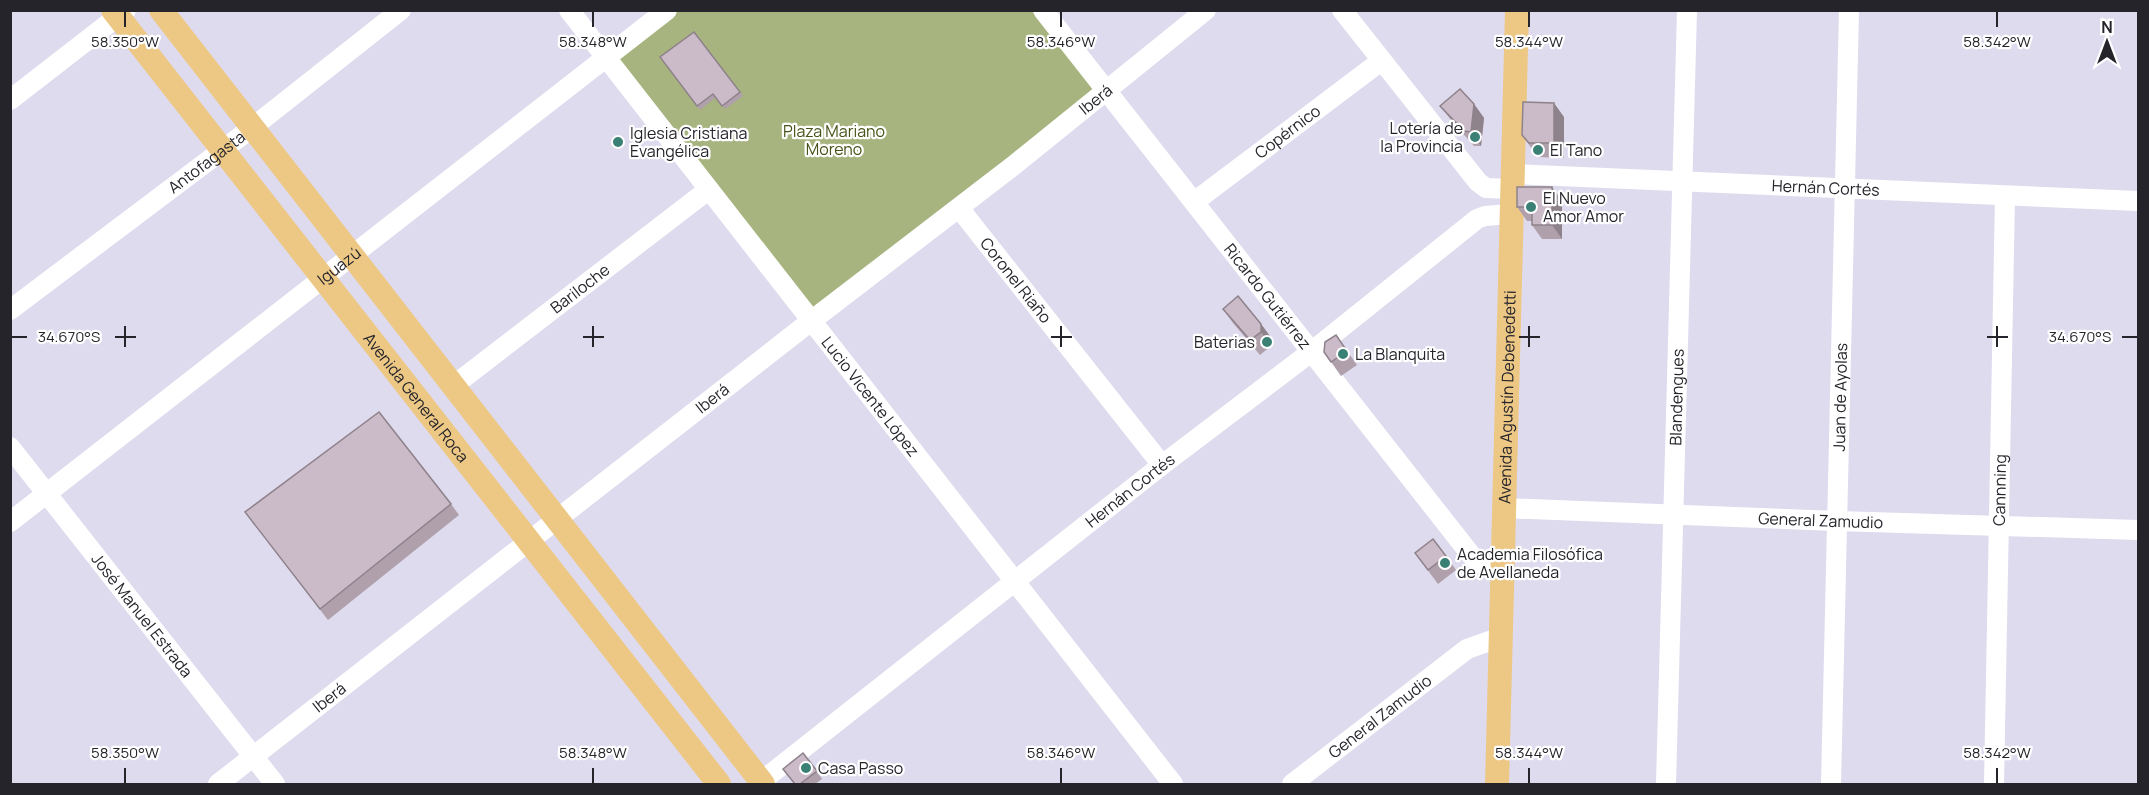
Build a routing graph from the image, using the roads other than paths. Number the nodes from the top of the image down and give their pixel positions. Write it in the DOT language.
graph roads {
  1 [pos="161,10"];
  2 [pos="401,10"];
  3 [pos="569,10"];
  4 [pos="667,10"];
  5 [pos="1043,10"];
  6 [pos="1206,10"];
  7 [pos="1342,10"];
  8 [pos="1517,10"];
  9 [pos="1687,10"];
  10 [pos="1849,10"];
  11 [pos="119,13"];
  12 [pos="605,58"];
  13 [pos="1382,61"];
  14 [pos="1107,92"];
  15 [pos="10,100"];
  16 [pos="253,127"];
  17 [pos="222,150"];
  18 [pos="1512,182"];
  19 [pos="1681,182"];
  20 [pos="708,190"];
  21 [pos="1845,190"];
  22 [pos="2005,196"];
  23 [pos="2139,201"];
  24 [pos="1194,202"];
  25 [pos="959,208"];
  26 [pos="1511,214"];
  27 [pos="352,257"];
  28 [pos="323,280"];
  29 [pos="10,310"];
  30 [pos="810,321"];
  31 [pos="1311,352"];
  32 [pos="453,386"];
  33 [pos="10,447"];
  34 [pos="1162,465"];
  35 [pos="46,494"];
  36 [pos="1503,508"];
  37 [pos="1673,515"];
  38 [pos="558,519"];
  39 [pos="1837,521"];
  40 [pos="10,522"];
  41 [pos="1999,527"];
  42 [pos="2139,530"];
  43 [pos="530,541"];
  44 [pos="1502,573"];
  45 [pos="1013,582"];
  46 [pos="1501,637"];
  47 [pos="255,757"];
  48 [pos="218,784"];
  49 [pos="275,784"];
  50 [pos="719,784"];
  51 [pos="761,784"];
  52 [pos="1173,784"];
  53 [pos="1292,784"];
  54 [pos="1497,784"];
  55 [pos="1666,784"];
  56 [pos="1831,784"];
  57 [pos="1994,784"];
  1 -- 16 [label="main road"];
  2 -- 16 [label="street, Antofagasta"];
  3 -- 12 [label="street, Lucio Vicente López"];
  4 -- 12 [label="street, Iguazú"];
  5 -- 14 [label="street, Ricardo Gutiérrez"];
  6 -- 14 [label="street, Iberá"];
  7 -- 13 [label="street"];
  8 -- 18 [label="main road, Avenida Agustín Debenedetti"];
  9 -- 19 [label="street, Blandengues"];
  10 -- 21 [label="street, Juan de Ayolas"];
  11 -- 15 [label="street"];
  11 -- 17 [label="main road, Avenida General Roca"];
  12 -- 20 [label="street, Lucio Vicente López"];
  12 -- 27 [label="street, Iguazú"];
  13 -- 18 [label="street, Hernán Cortés"];
  13 -- 24 [label="street, Copérnico"];
  14 -- 24 [label="street, Ricardo Gutiérrez"];
  14 -- 25 [label="street, Iberá"];
  16 -- 17 [label="street, Antofagasta"];
  16 -- 27 [label="main road"];
  17 -- 28 [label="main road, Avenida General Roca"];
  17 -- 29 [label="street, Antofagasta"];
  18 -- 19 [label="street, Hernán Cortés"];
  18 -- 26 [label="main road, Avenida Agustín Debenedetti"];
  19 -- 21 [label="street, Hernán Cortés"];
  19 -- 37 [label="street, Blandengues"];
  20 -- 30 [label="street, Lucio Vicente López"];
  20 -- 32 [label="street, Bariloche"];
  21 -- 22 [label="street, Hernán Cortés"];
  21 -- 39 [label="street, Juan de Ayolas"];
  22 -- 23 [label="street, Hernán Cortés"];
  22 -- 41 [label="street, Cannning"];
  24 -- 31 [label="street, Ricardo Gutiérrez"];
  25 -- 30 [label="street, Iberá"];
  25 -- 34 [label="street, Coronel Riaño"];
  26 -- 31 [label="street, Hernán Cortés"];
  26 -- 36 [label="main road, Avenida Agustín Debenedetti"];
  27 -- 28 [label="street, Iguazú"];
  27 -- 32 [label="main road"];
  28 -- 35 [label="street, Iguazú"];
  28 -- 43 [label="main road, Avenida General Roca"];
  30 -- 38 [label="street, Iberá"];
  30 -- 45 [label="street, Lucio Vicente López"];
  31 -- 34 [label="street, Hernán Cortés"];
  31 -- 44 [label="street, Ricardo Gutiérrez"];
  32 -- 38 [label="main road"];
  33 -- 35 [label="street, José Manuel Estrada"];
  34 -- 45 [label="street, Hernán Cortés"];
  35 -- 40 [label="street, Iguazú"];
  35 -- 47 [label="street, José Manuel Estrada"];
  36 -- 37 [label="street, General Zamudio"];
  36 -- 44 [label="main road, Avenida Agustín Debenedetti"];
  37 -- 39 [label="street, General Zamudio"];
  37 -- 55 [label="street, Blandengues"];
  38 -- 43 [label="street, Iberá"];
  38 -- 51 [label="main road"];
  39 -- 41 [label="street, General Zamudio"];
  39 -- 56 [label="street, Juan de Ayolas"];
  41 -- 42 [label="street, General Zamudio"];
  41 -- 57 [label="street, Cannning"];
  43 -- 47 [label="street, Iberá"];
  43 -- 50 [label="main road, Avenida General Roca"];
  44 -- 46 [label="main road, Avenida Agustín Debenedetti"];
  45 -- 51 [label="street, Hernán Cortés"];
  45 -- 52 [label="street, Lucio Vicente López"];
  46 -- 53 [label="street, General Zamudio"];
  46 -- 54 [label="main road, Avenida Agustín Debenedetti"];
  47 -- 48 [label="street, Iberá"];
  47 -- 49 [label="street, José Manuel Estrada"];
}
